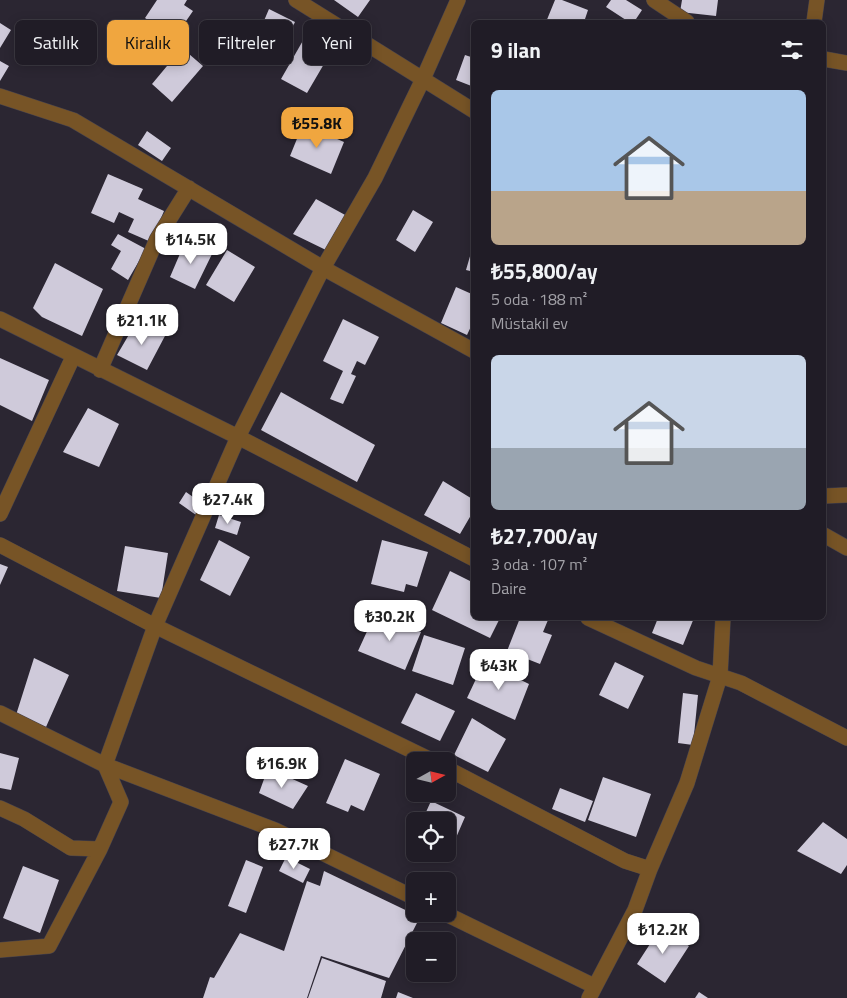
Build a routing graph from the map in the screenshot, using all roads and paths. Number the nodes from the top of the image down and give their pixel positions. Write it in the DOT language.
graph roads {
  1 [pos="296,0"];
  2 [pos="458,0"];
  3 [pos="654,0"];
  4 [pos="817,0"];
  5 [pos="684,20"];
  6 [pos="814,20"];
  7 [pos="826,58"];
  8 [pos="847,63"];
  9 [pos="424,79"];
  10 [pos="0,96"];
  11 [pos="471,109"];
  12 [pos="189,188"];
  13 [pos="323,268"];
  14 [pos="0,319"];
  15 [pos="471,349"];
  16 [pos="73,358"];
  17 [pos="100,370"];
  18 [pos="238,437"];
  19 [pos="847,495"];
  20 [pos="826,496"];
  21 [pos="0,514"];
  22 [pos="826,536"];
  23 [pos="0,545"];
  24 [pos="847,548"];
  25 [pos="471,557"];
  26 [pos="592,620"];
  27 [pos="723,620"];
  28 [pos="155,626"];
  29 [pos="720,676"];
  30 [pos="0,713"];
  31 [pos="847,738"];
  32 [pos="414,752"];
  33 [pos="105,765"];
  34 [pos="456,773"];
  35 [pos="0,808"];
  36 [pos="100,849"];
  37 [pos="650,869"];
  38 [pos="406,894"];
  39 [pos="456,919"];
  40 [pos="0,950"];
  41 [pos="592,992"];
  1 -- 9 [label="street"];
  2 -- 9 [label="street"];
  3 -- 5 [label="street"];
  4 -- 6 [label="street"];
  7 -- 8 [label="street"];
  9 -- 11 [label="street"];
  9 -- 13 [label="street"];
  10 -- 12 [label="street"];
  12 -- 13 [label="street"];
  12 -- 17 [label="street"];
  13 -- 15 [label="street"];
  13 -- 18 [label="street"];
  14 -- 16 [label="street"];
  16 -- 17 [label="street"];
  16 -- 21 [label="street"];
  17 -- 18 [label="street"];
  18 -- 25 [label="street"];
  18 -- 28 [label="street"];
  19 -- 20 [label="street"];
  22 -- 24 [label="street"];
  23 -- 28 [label="street"];
  26 -- 29 [label="street"];
  27 -- 29 [label="street"];
  28 -- 32 [label="street"];
  28 -- 33 [label="street"];
  29 -- 31 [label="street"];
  29 -- 37 [label="street"];
  30 -- 33 [label="street"];
  33 -- 36 [label="street"];
  33 -- 38 [label="street"];
  34 -- 37 [label="street"];
  35 -- 36 [label="street"];
  36 -- 40 [label="street"];
  37 -- 41 [label="street"];
  39 -- 41 [label="street"];
}
